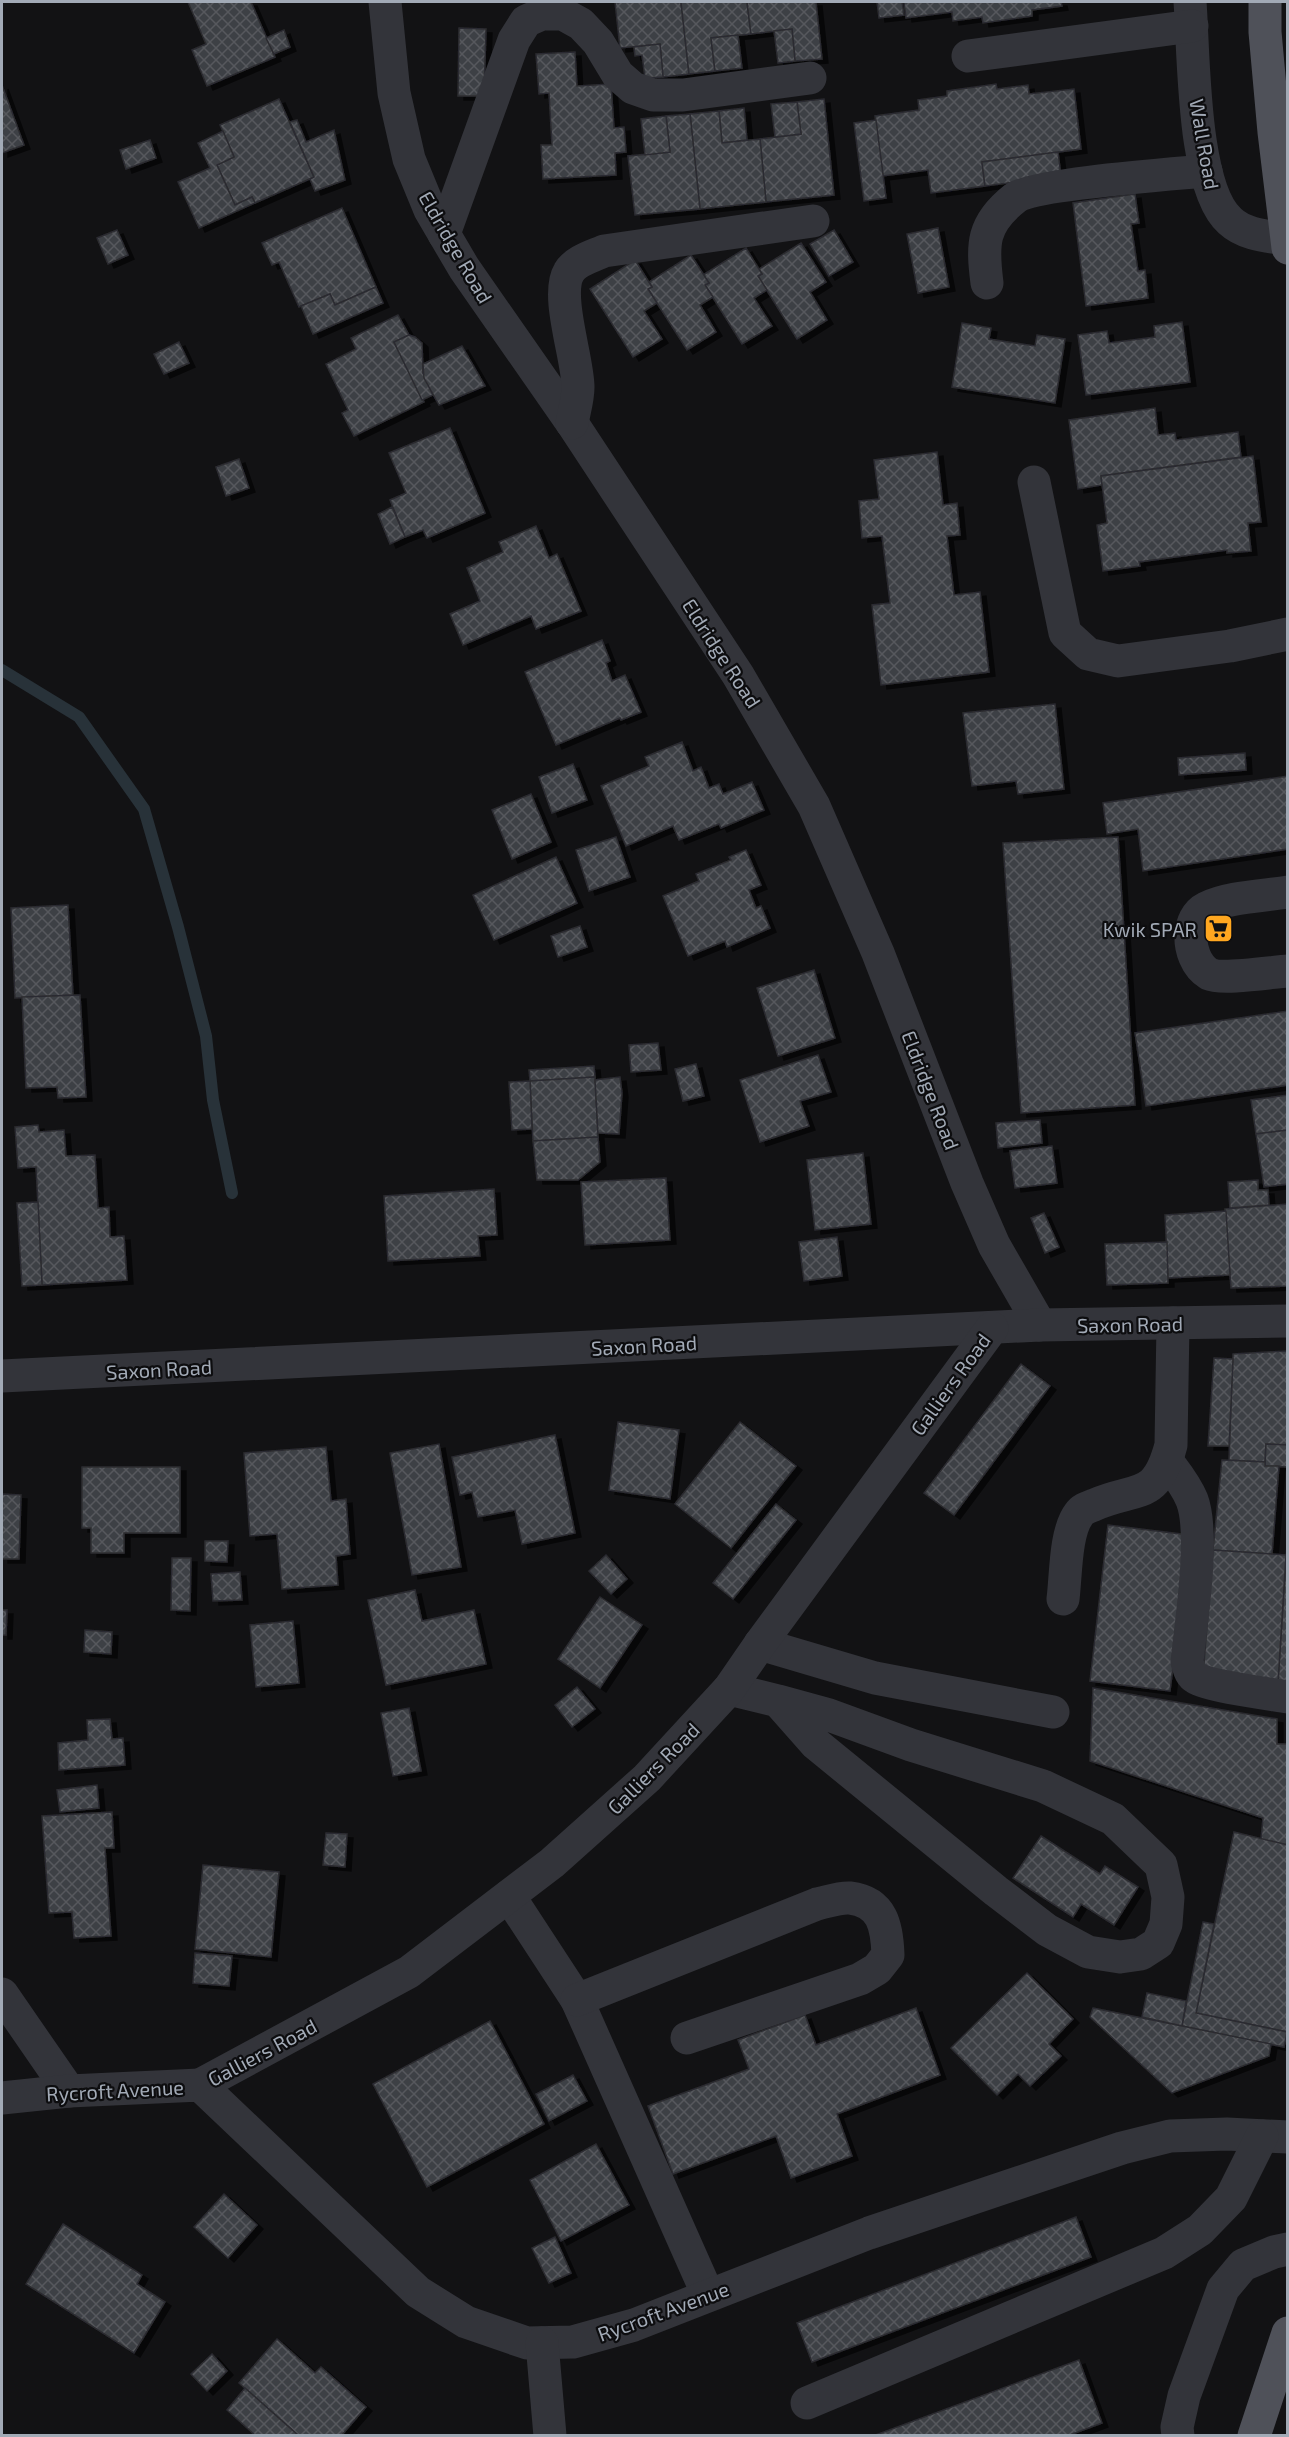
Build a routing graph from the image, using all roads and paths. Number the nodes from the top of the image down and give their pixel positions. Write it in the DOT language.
graph roads {
  1 [pos="385,2"];
  2 [pos="1265,2"];
  3 [pos="1191,14"];
  4 [pos="968,56"];
  5 [pos="810,78"];
  6 [pos="1206,171"];
  7 [pos="813,221"];
  8 [pos="444,234"];
  9 [pos="1287,243"];
  10 [pos="987,283"];
  11 [pos="572,423"];
  12 [pos="1034,482"];
  13 [pos="1287,634"];
  14 [pos="1287,892"];
  15 [pos="1287,971"];
  16 [pos="1287,1321"];
  17 [pos="1173,1323"];
  18 [pos="1040,1325"];
  19 [pos="992,1328"];
  20 [pos="2,1376"];
  21 [pos="1167,1461"];
  22 [pos="1063,1599"];
  23 [pos="759,1644"];
  24 [pos="729,1689"];
  25 [pos="1287,1697"];
  26 [pos="778,1701"];
  27 [pos="1053,1712"];
  28 [pos="509,1896"];
  29 [pos="2,1994"];
  30 [pos="577,2000"];
  31 [pos="687,2038"];
  32 [pos="200,2085"];
  33 [pos="69,2091"];
  34 [pos="2,2098"];
  35 [pos="1275,2137"];
  36 [pos="1287,2249"];
  37 [pos="708,2295"];
  38 [pos="1287,2333"];
  39 [pos="542,2343"];
  40 [pos="807,2403"];
  41 [pos="550,2436"];
  42 [pos="1178,2436"];
  43 [pos="1254,2436"];
  1 -- 8 [label="street, Eldridge Road"];
  2 -- 9 [label="main road"];
  3 -- 4 [label="street"];
  3 -- 6 [label="street, Wall Road"];
  5 -- 8 [label="street"];
  6 -- 9 [label="street, Wall Road"];
  6 -- 10 [label="street"];
  7 -- 11 [label="street"];
  8 -- 11 [label="street, Eldridge Road"];
  11 -- 18 [label="street, Eldridge Road"];
  12 -- 13 [label="street"];
  14 -- 15 [label="street"];
  16 -- 17 [label="street, Saxon Road"];
  17 -- 18 [label="street, Saxon Road"];
  17 -- 21 [label="street"];
  18 -- 19 [label="street, Saxon Road"];
  19 -- 20 [label="street, Saxon Road"];
  19 -- 23 [label="street, Galliers Road"];
  21 -- 22 [label="street"];
  21 -- 25 [label="street"];
  23 -- 24 [label="street, Galliers Road"];
  23 -- 27 [label="street"];
  24 -- 26 [label="street"];
  24 -- 28 [label="street, Galliers Road"];
  26 -- 26 [label="street"];
  28 -- 30 [label="street"];
  28 -- 32 [label="street, Galliers Road"];
  29 -- 33 [label="street"];
  30 -- 31 [label="street"];
  30 -- 37 [label="street"];
  32 -- 33 [label="street, Rycroft Avenue"];
  32 -- 39 [label="street, Rycroft Avenue"];
  33 -- 34 [label="street, Rycroft Avenue"];
  35 -- 37 [label="street, Rycroft Avenue"];
  35 -- 40 [label="street"];
  36 -- 42 [label="street"];
  37 -- 39 [label="street, Rycroft Avenue"];
  38 -- 43 [label="main road"];
  39 -- 41 [label="street"];
}
